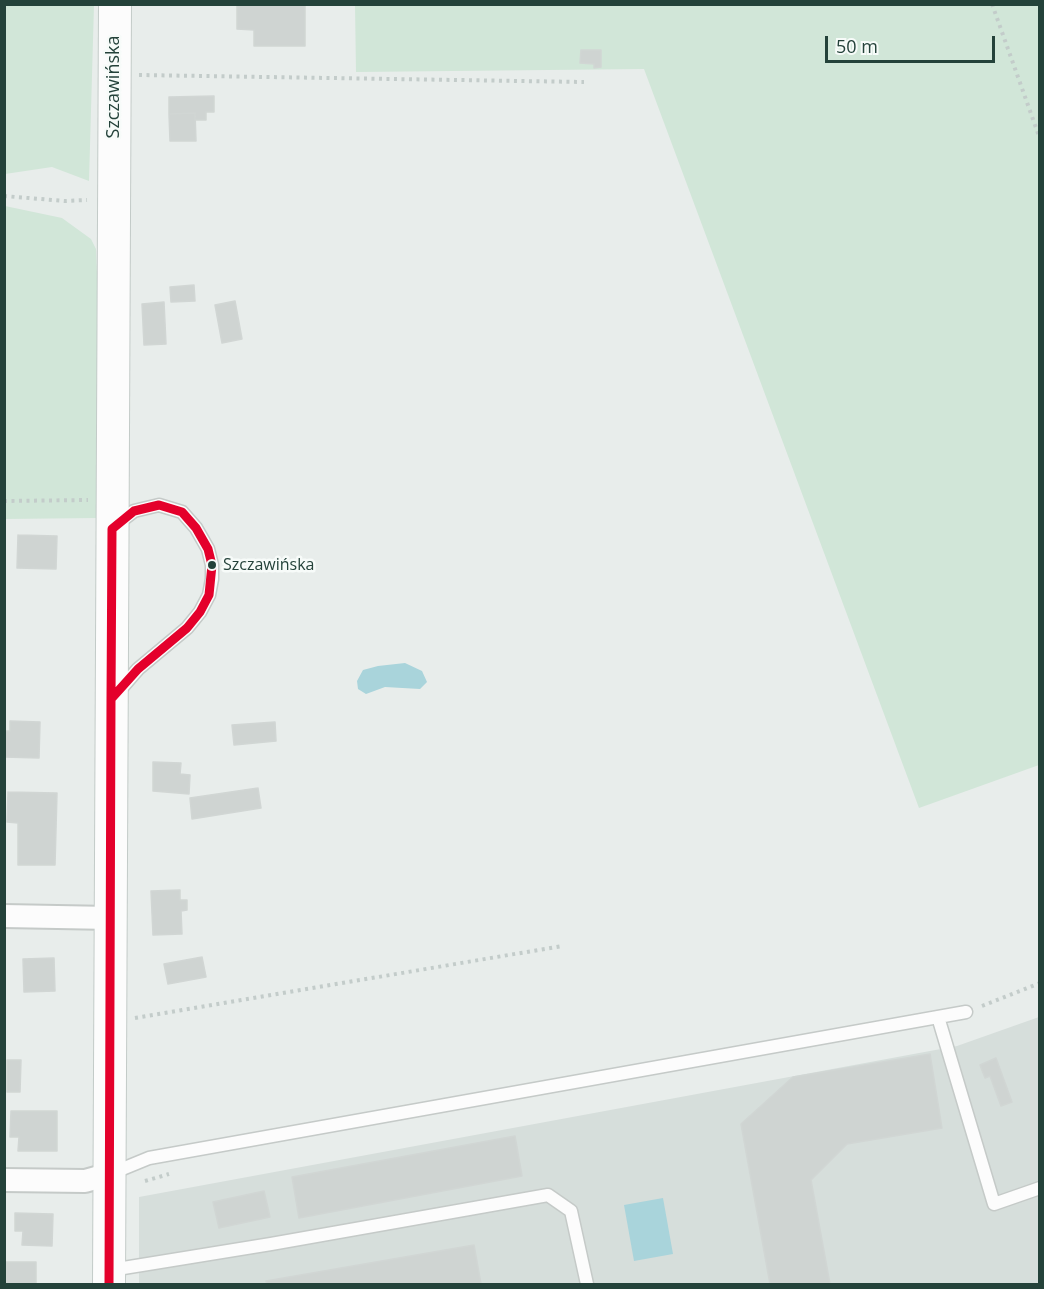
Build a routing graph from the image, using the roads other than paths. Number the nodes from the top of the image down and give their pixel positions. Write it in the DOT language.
graph roads {
  1 [pos="114,4"];
  2 [pos="112,514"];
  3 [pos="111,699"];
  4 [pos="4,916"];
  5 [pos="111,918"];
  6 [pos="966,1012"];
  7 [pos="938,1017"];
  8 [pos="110,1174"];
  9 [pos="4,1180"];
  10 [pos="1040,1188"];
  11 [pos="109,1277"];
  12 [pos="587,1284"];
  1 -- 2 [label="street, Szczawińska"];
  2 -- 3 [label="street, Szczawińska"];
  2 -- 3 [label="lane"];
  3 -- 5 [label="street, Szczawińska"];
  4 -- 5 [label="street"];
  5 -- 8 [label="street, Szczawińska"];
  6 -- 7 [label="lane"];
  7 -- 8 [label="lane"];
  7 -- 10 [label="lane"];
  8 -- 9 [label="street"];
  8 -- 11 [label="street, Szczawińska"];
  11 -- 12 [label="lane"];
}
